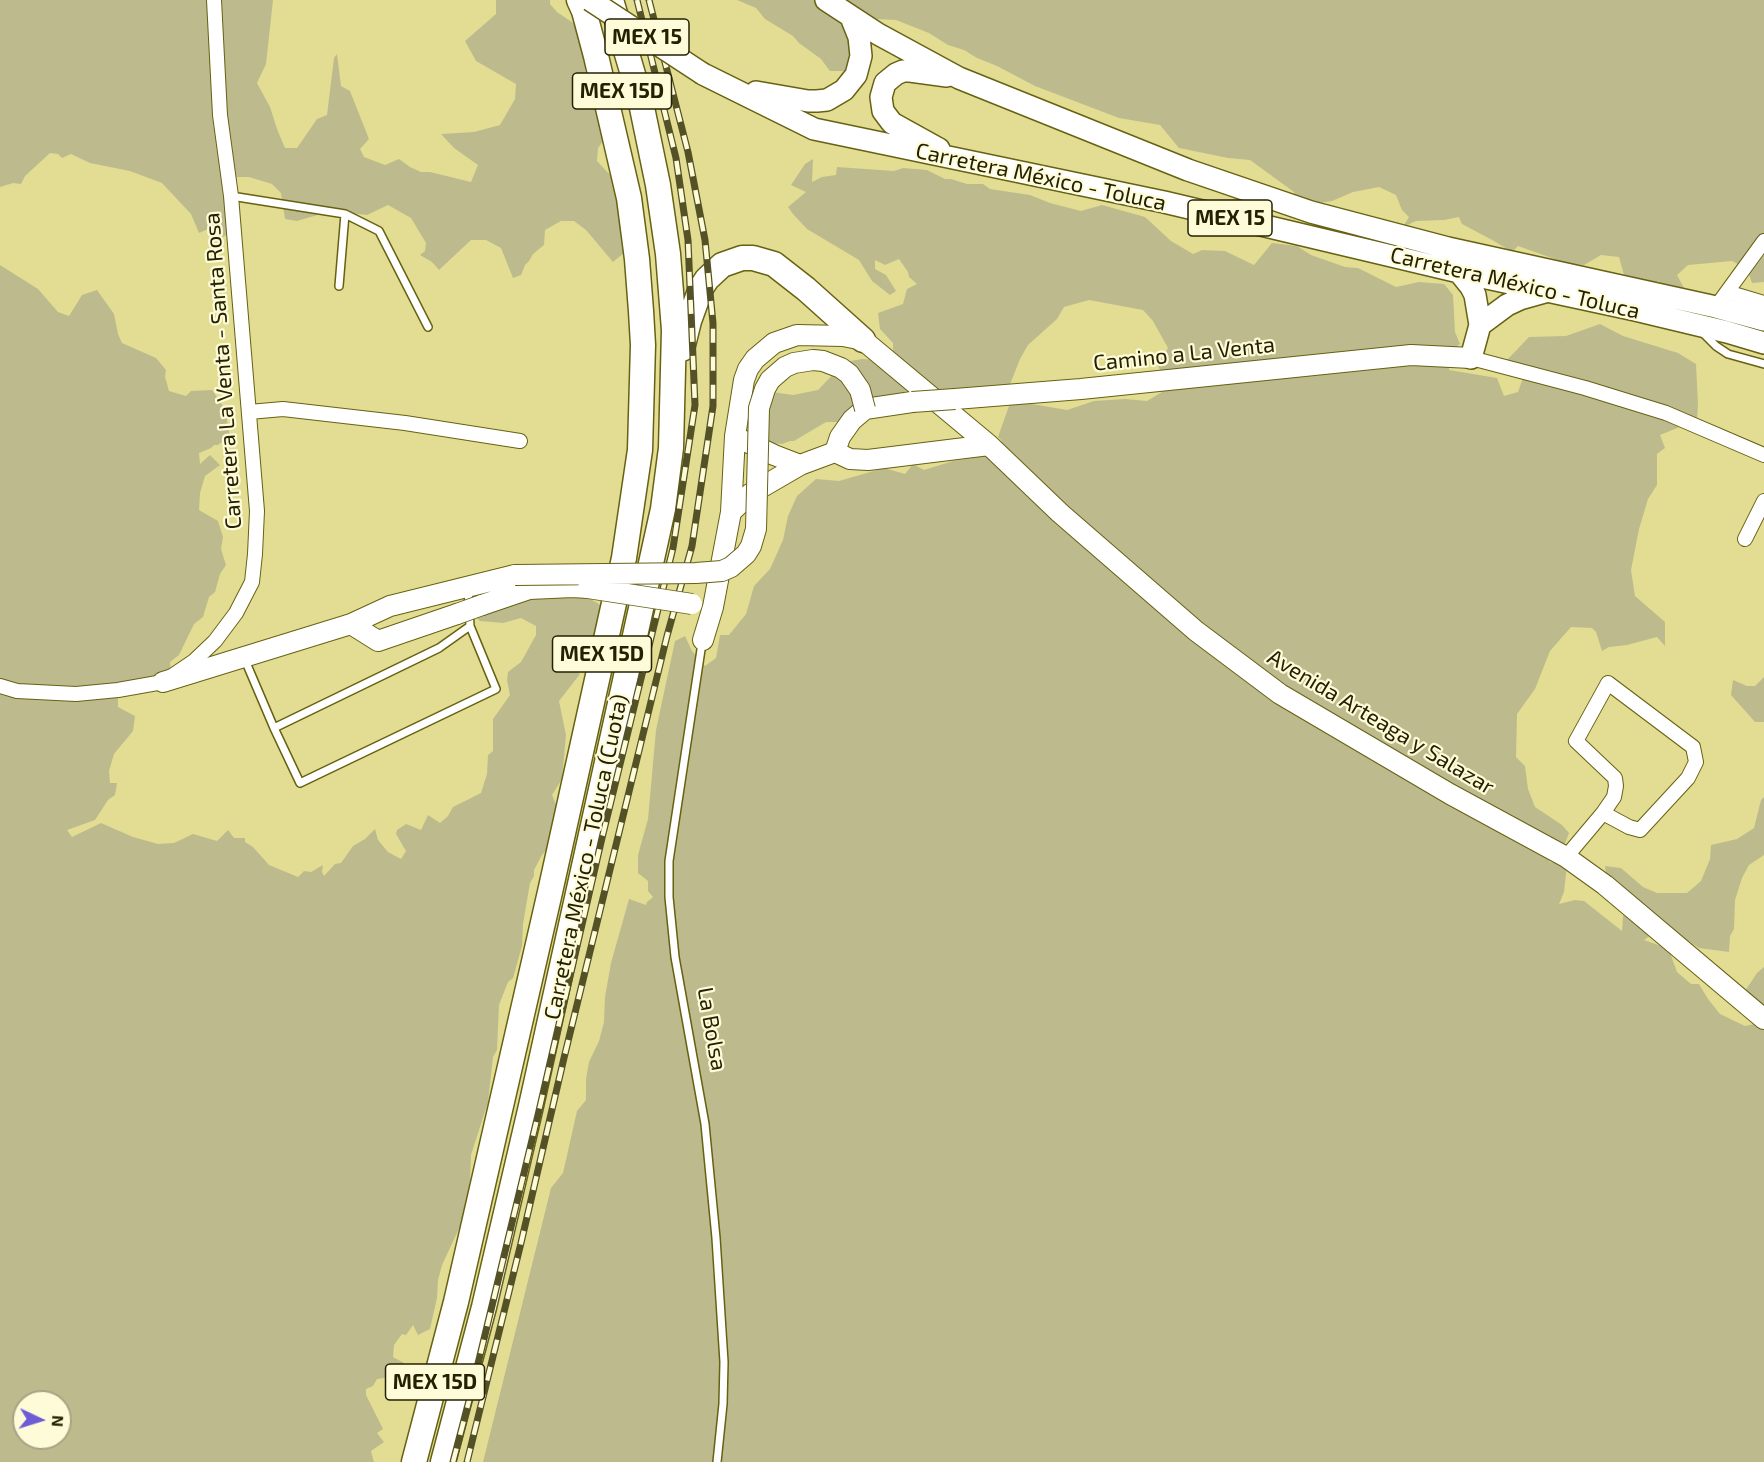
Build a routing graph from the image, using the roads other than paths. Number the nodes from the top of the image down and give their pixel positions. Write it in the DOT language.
graph roads {
  1 [pos="214,0"];
  2 [pos="579,0"];
  3 [pos="590,0"];
  4 [pos="611,0"];
  5 [pos="826,0"];
  6 [pos="850,17"];
  7 [pos="959,78"];
  8 [pos="729,87"];
  9 [pos="959,160"];
  10 [pos="657,181"];
  11 [pos="231,196"];
  12 [pos="345,214"];
  13 [pos="1764,241"];
  14 [pos="1459,272"];
  15 [pos="339,286"];
  16 [pos="1549,291"];
  17 [pos="1722,300"];
  18 [pos="1764,303"];
  19 [pos="1764,320"];
  20 [pos="1480,325"];
  21 [pos="1697,326"];
  22 [pos="428,327"];
  23 [pos="864,340"];
  24 [pos="1764,343"];
  25 [pos="1472,358"];
  26 [pos="1764,364"];
  27 [pos="673,384"];
  28 [pos="865,409"];
  29 [pos="249,412"];
  30 [pos="735,436"];
  31 [pos="520,441"];
  32 [pos="989,445"];
  33 [pos="835,452"];
  34 [pos="1764,455"];
  35 [pos="800,465"];
  36 [pos="1764,501"];
  37 [pos="731,512"];
  38 [pos="1744,539"];
  39 [pos="468,587"];
  40 [pos="713,607"];
  41 [pos="464,620"];
  42 [pos="351,624"];
  43 [pos="703,640"];
  44 [pos="244,658"];
  45 [pos="163,681"];
  46 [pos="0,686"];
  47 [pos="274,728"];
  48 [pos="1604,813"];
  49 [pos="1566,857"];
  50 [pos="1764,1019"];
  51 [pos="414,1462"];
  52 [pos="443,1462"];
  53 [pos="717,1462"];
  1 -- 11 [label="street, Carretera La Venta - Santa Rosa"];
  2 -- 51 [label="highway, Carretera México - Toluca (Cuota) / MEX 15D"];
  3 -- 8 [label="main road, Carretera México - Toluca / MEX 15, bridge"];
  3 -- 10 [label="highway, MEX 15D"];
  4 -- 10 [label="highway, Carretera México - Toluca (Cuota) / MEX 15D"];
  5 -- 6 [label="main road, Carretera México - Toluca / MEX 15"];
  6 -- 7 [label="main road, Carretera México - Toluca / MEX 15"];
  6 -- 8 [label="main road"];
  7 -- 9 [label="main road"];
  7 -- 17 [label="main road, Carretera México - Toluca / MEX 15"];
  8 -- 9 [label="main road, Carretera México - Toluca / MEX 15"];
  9 -- 14 [label="main road, Carretera México - Toluca / MEX 15"];
  10 -- 27 [label="highway, Carretera México - Toluca (Cuota) / MEX 15D"];
  11 -- 12 [label="lane"];
  11 -- 29 [label="street, Carretera La Venta - Santa Rosa"];
  12 -- 15 [label="lane"];
  12 -- 22 [label="lane"];
  13 -- 17 [label="street"];
  14 -- 16 [label="main road, Carretera México - Toluca / MEX 15"];
  14 -- 20 [label="main road"];
  16 -- 20 [label="main road"];
  16 -- 21 [label="main road, Carretera México - Toluca / MEX 15"];
  17 -- 18 [label="street"];
  17 -- 19 [label="main road, Carretera México - Toluca / MEX 15"];
  20 -- 25 [label="main road"];
  21 -- 24 [label="main road, Carretera México - Toluca / MEX 15"];
  21 -- 26 [label="lane"];
  23 -- 27 [label="highway"];
  23 -- 30 [label="street"];
  23 -- 32 [label="street, Avenida Arteaga y Salazar"];
  25 -- 28 [label="street, Camino a La Venta, bridge"];
  25 -- 34 [label="street, Camino a La Venta"];
  27 -- 52 [label="highway, Carretera México - Toluca (Cuota) / MEX 15D"];
  28 -- 33 [label="street"];
  28 -- 39 [label="street, bridge"];
  29 -- 31 [label="street"];
  29 -- 45 [label="street, Carretera La Venta - Santa Rosa"];
  30 -- 35 [label="street"];
  30 -- 37 [label="street"];
  32 -- 33 [label="street"];
  32 -- 49 [label="street, Avenida Arteaga y Salazar"];
  33 -- 35 [label="street"];
  35 -- 37 [label="street"];
  36 -- 38 [label="street"];
  37 -- 40 [label="street"];
  39 -- 41 [label="lane"];
  39 -- 42 [label="street"];
  40 -- 41 [label="street, bridge"];
  40 -- 43 [label="street, La Bolsa"];
  41 -- 42 [label="street"];
  41 -- 47 [label="lane"];
  41 -- 47 [label="lane"];
  42 -- 44 [label="street"];
  43 -- 53 [label="lane, La Bolsa"];
  44 -- 45 [label="street"];
  44 -- 47 [label="lane"];
  45 -- 46 [label="street, Carretera La Venta - Santa Rosa"];
  48 -- 48 [label="street"];
  48 -- 49 [label="street"];
  49 -- 50 [label="street, Avenida Arteaga y Salazar"];
}
